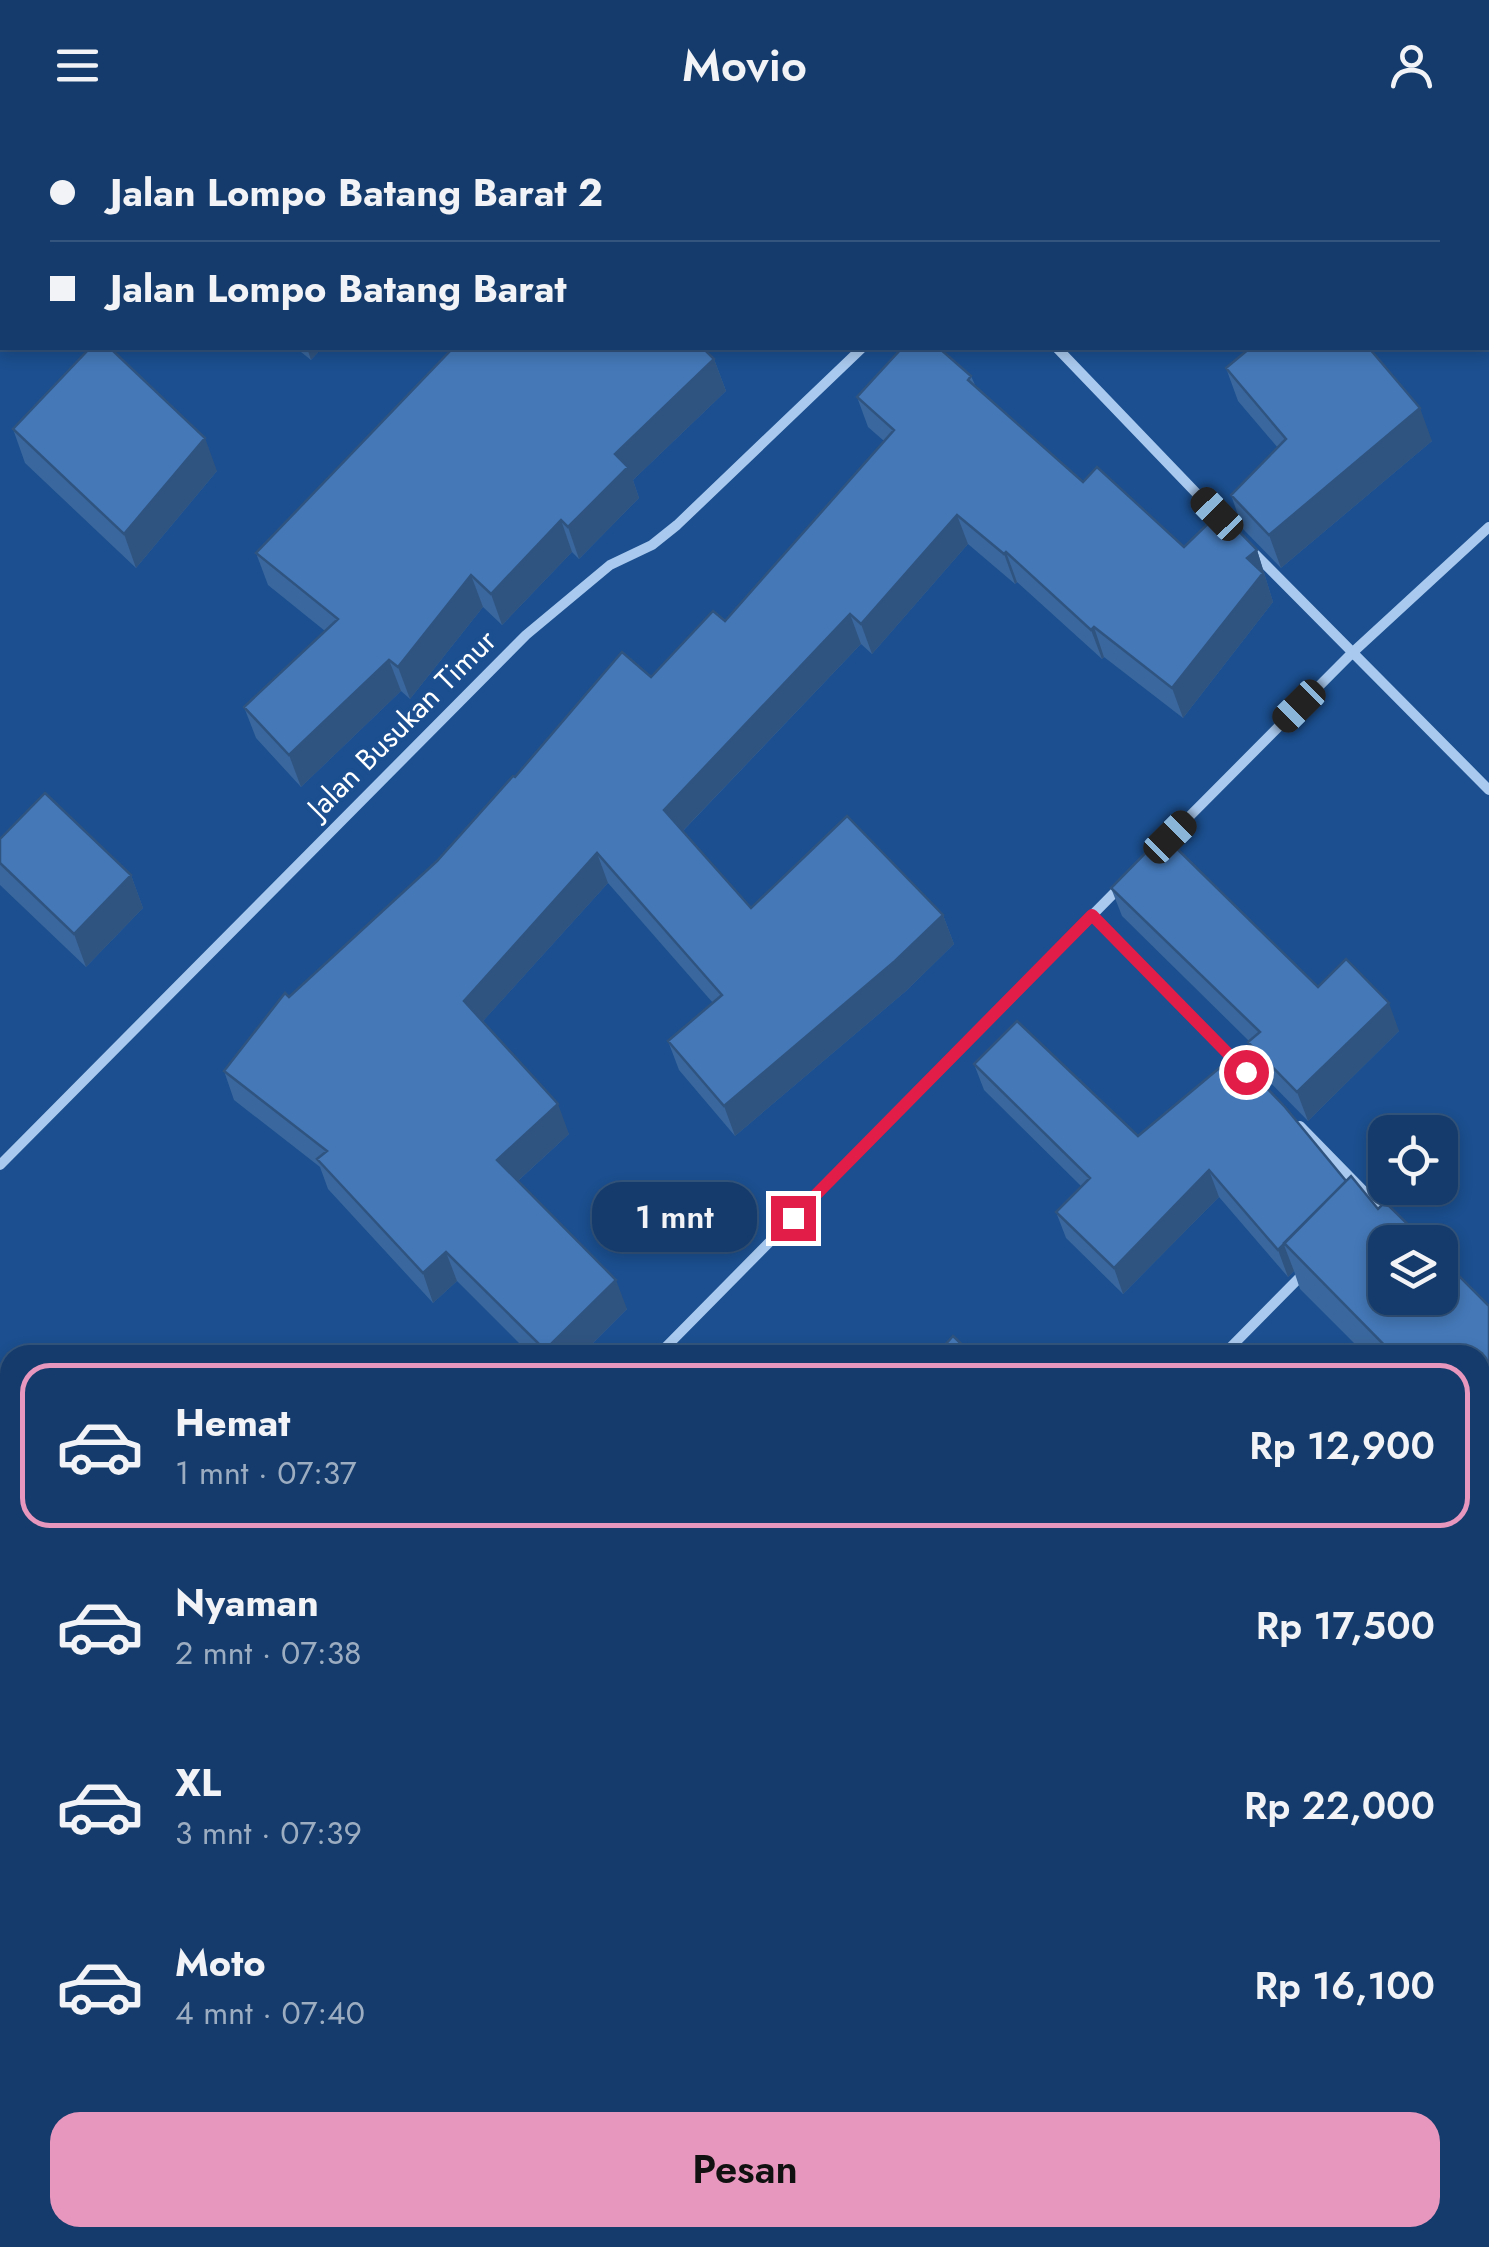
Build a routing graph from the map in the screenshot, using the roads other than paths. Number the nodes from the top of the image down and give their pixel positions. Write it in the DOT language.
graph roads {
  1 [pos="860,350"];
  2 [pos="1059,350"];
  3 [pos="1230,528"];
  4 [pos="1489,528"];
  5 [pos="1244,542"];
  6 [pos="1351,654"];
  7 [pos="1489,790"];
  8 [pos="1146,860"];
  9 [pos="1132,874"];
  10 [pos="1092,915"];
  11 [pos="1253,1079"];
  12 [pos="1294,1120"];
  13 [pos="0,1165"];
  14 [pos="1368,1196"];
  15 [pos="1371,1205"];
  16 [pos="1377,1205"];
  17 [pos="1360,1216"];
  18 [pos="1397,1225"];
  19 [pos="1306,1272"];
  20 [pos="668,1345"];
  21 [pos="1233,1345"];
  1 -- 13 [label="street, Jalan Busukan Timur"];
  2 -- 3 [label="street"];
  4 -- 6 [label="street"];
  5 -- 6 [label="street"];
  6 -- 7 [label="street"];
  6 -- 8 [label="street"];
  9 -- 10 [label="street"];
  10 -- 11 [label="street"];
  10 -- 20 [label="street"];
  12 -- 14 [label="street"];
  15 -- 17 [label="street"];
  16 -- 18 [label="street"];
  19 -- 21 [label="street"];
}
